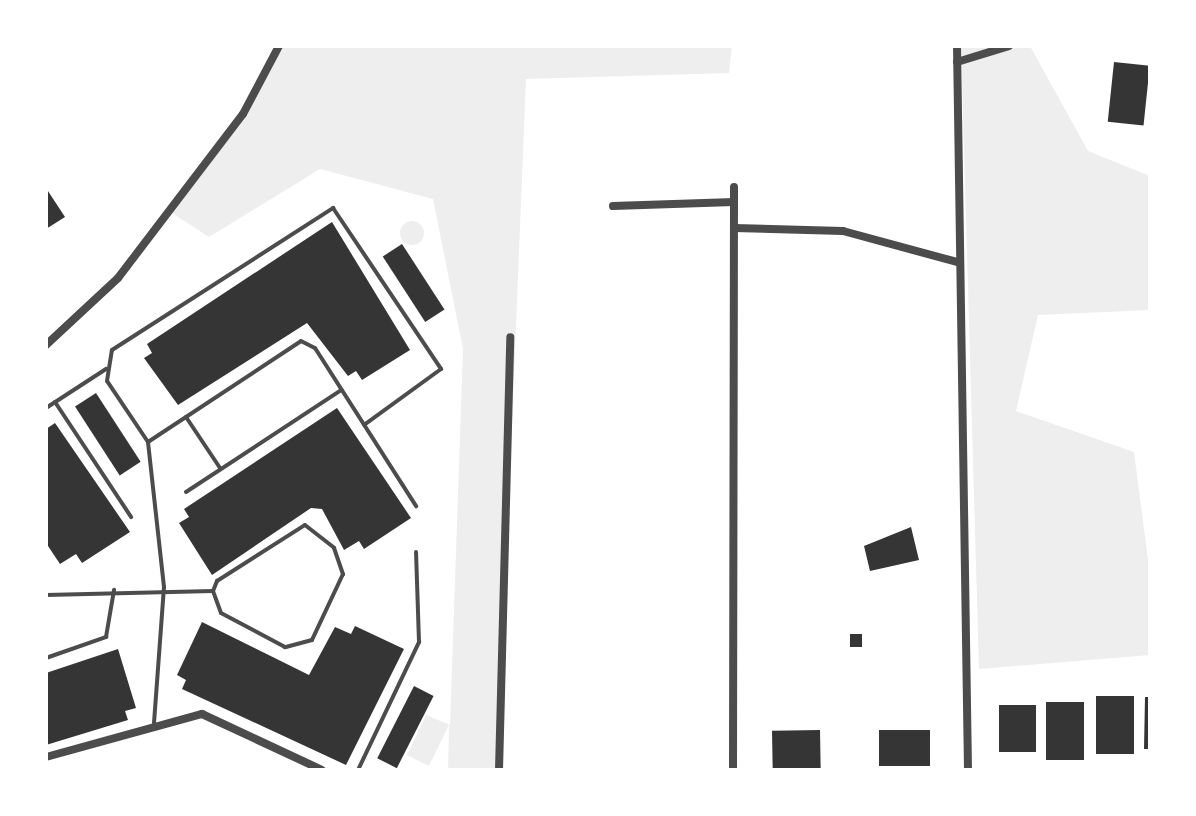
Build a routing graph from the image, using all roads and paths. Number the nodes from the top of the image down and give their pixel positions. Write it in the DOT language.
graph roads {
  1 [pos="279,46"];
  2 [pos="957,46"];
  3 [pos="1009,46"];
  4 [pos="957,62"];
  5 [pos="734,187"];
  6 [pos="734,202"];
  7 [pos="613,206"];
  8 [pos="734,228"];
  9 [pos="957,262"];
  10 [pos="510,337"];
  11 [pos="46,345"];
  12 [pos="106,369"];
  13 [pos="341,390"];
  14 [pos="55,402"];
  15 [pos="46,408"];
  16 [pos="186,417"];
  17 [pos="364,425"];
  18 [pos="148,442"];
  19 [pos="220,469"];
  20 [pos="186,492"];
  21 [pos="416,506"];
  22 [pos="131,517"];
  23 [pos="416,552"];
  24 [pos="164,587"];
  25 [pos="114,590"];
  26 [pos="213,591"];
  27 [pos="46,595"];
  28 [pos="46,658"];
  29 [pos="154,723"];
  30 [pos="46,757"];
  31 [pos="322,770"];
  32 [pos="358,770"];
  33 [pos="499,770"];
  34 [pos="733,770"];
  35 [pos="968,770"];
  1 -- 11 [label="street"];
  2 -- 4 [label="street"];
  3 -- 4 [label="street"];
  4 -- 9 [label="street"];
  5 -- 6 [label="street"];
  6 -- 7 [label="street"];
  6 -- 8 [label="street"];
  8 -- 9 [label="street"];
  8 -- 34 [label="street"];
  9 -- 35 [label="street"];
  10 -- 33 [label="street"];
  12 -- 14 [label="lane"];
  12 -- 17 [label="lane"];
  12 -- 18 [label="lane"];
  13 -- 16 [label="lane"];
  13 -- 17 [label="lane"];
  13 -- 19 [label="lane"];
  14 -- 15 [label="lane"];
  14 -- 22 [label="lane"];
  16 -- 18 [label="lane"];
  16 -- 19 [label="lane"];
  17 -- 21 [label="lane"];
  18 -- 24 [label="lane"];
  19 -- 20 [label="lane"];
  23 -- 32 [label="lane"];
  24 -- 25 [label="lane"];
  24 -- 26 [label="lane"];
  24 -- 29 [label="lane"];
  25 -- 27 [label="lane"];
  25 -- 28 [label="lane"];
  26 -- 26 [label="lane"];
  29 -- 30 [label="street"];
  29 -- 31 [label="street"];
}
